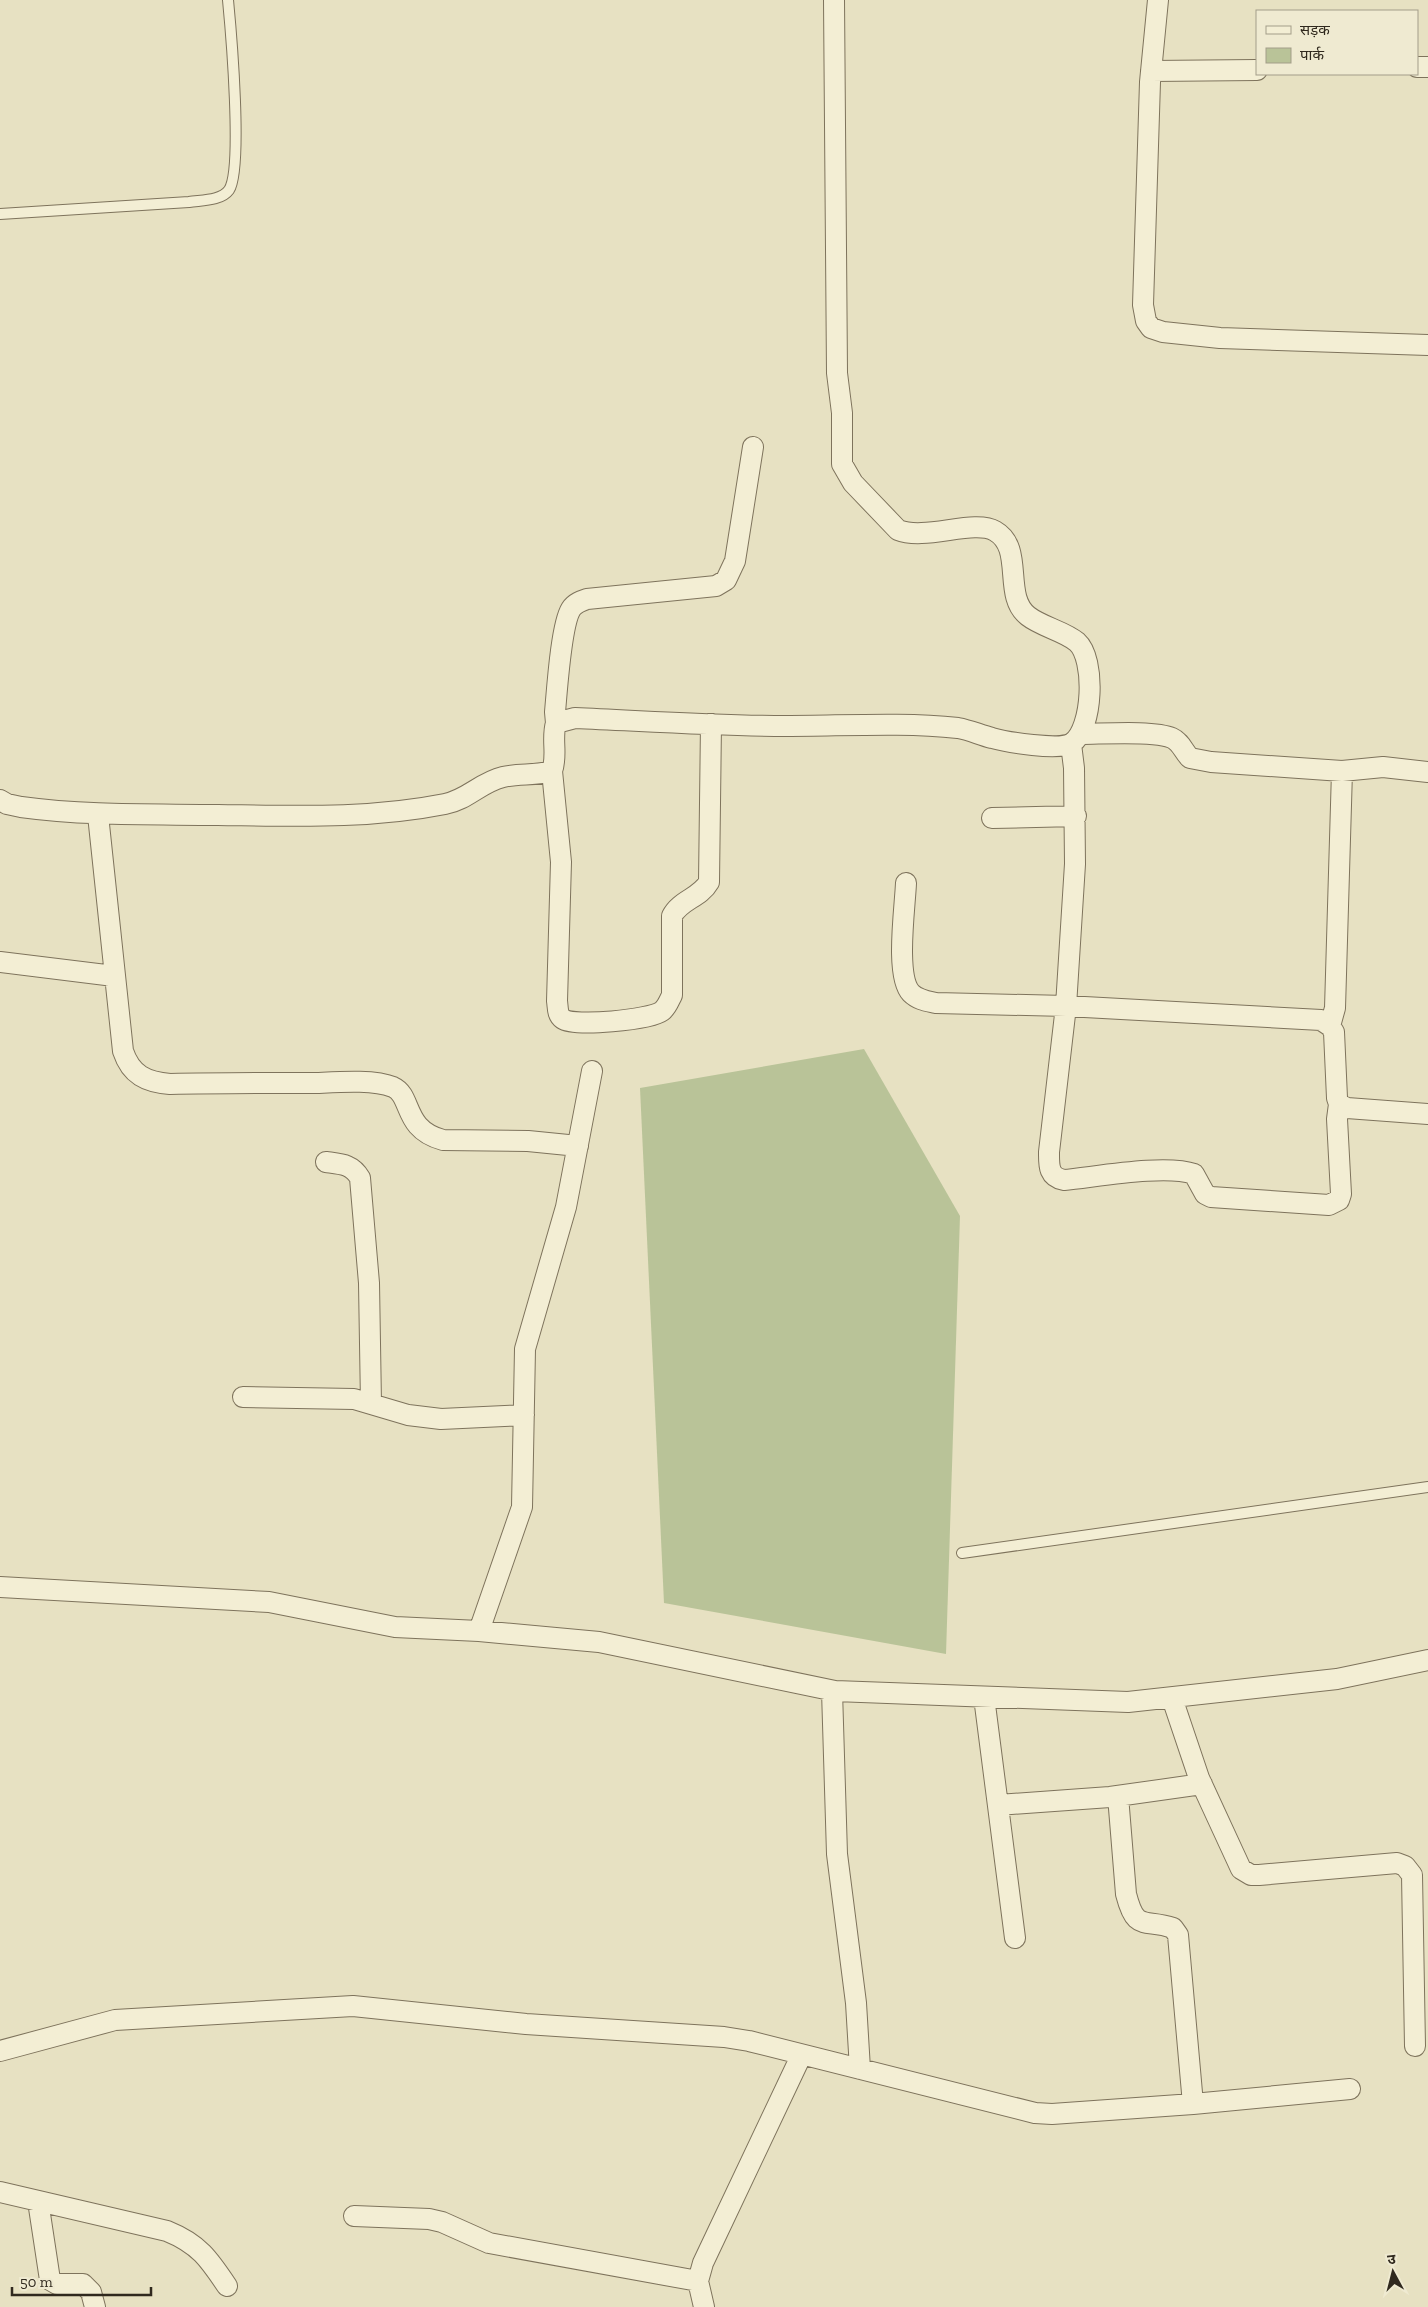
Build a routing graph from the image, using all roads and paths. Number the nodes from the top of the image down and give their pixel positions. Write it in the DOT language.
graph roads {
  1 [pos="228,0"];
  2 [pos="834,0"];
  3 [pos="1158,0"];
  4 [pos="1256,70"];
  5 [pos="1151,71"];
  6 [pos="0,214"];
  7 [pos="1428,345"];
  8 [pos="753,447"];
  9 [pos="556,723"];
  10 [pos="711,724"];
  11 [pos="1076,739"];
  12 [pos="552,771"];
  13 [pos="1342,771"];
  14 [pos="1428,772"];
  15 [pos="0,800"];
  16 [pos="98,815"];
  17 [pos="1076,816"];
  18 [pos="992,818"];
  19 [pos="906,883"];
  20 [pos="0,962"];
  21 [pos="114,976"];
  22 [pos="1066,1006"];
  23 [pos="1330,1026"];
  24 [pos="592,1071"];
  25 [pos="1339,1104"];
  26 [pos="1428,1114"];
  27 [pos="578,1146"];
  28 [pos="326,1162"];
  29 [pos="243,1397"];
  30 [pos="371,1404"];
  31 [pos="524,1415"];
  32 [pos="1428,1487"];
  33 [pos="962,1553"];
  34 [pos="0,1587"];
  35 [pos="479,1631"];
  36 [pos="1428,1660"];
  37 [pos="832,1691"];
  38 [pos="984,1697"];
  39 [pos="1172,1698"];
  40 [pos="1202,1784"];
  41 [pos="1118,1796"];
  42 [pos="998,1805"];
  43 [pos="1015,1938"];
  44 [pos="1415,2046"];
  45 [pos="0,2051"];
  46 [pos="801,2056"];
  47 [pos="860,2069"];
  48 [pos="1350,2088"];
  49 [pos="1193,2104"];
  50 [pos="0,2192"];
  51 [pos="38,2201"];
  52 [pos="354,2216"];
  53 [pos="698,2281"];
  54 [pos="227,2286"];
  55 [pos="95,2307"];
  56 [pos="704,2307"];
  1 -- 6 [label="lane"];
  2 -- 11 [label="street"];
  3 -- 5 [label="street"];
  4 -- 5 [label="street"];
  5 -- 7 [label="street"];
  8 -- 9 [label="street"];
  9 -- 10 [label="street"];
  9 -- 12 [label="street"];
  10 -- 11 [label="street"];
  10 -- 12 [label="street"];
  11 -- 13 [label="street"];
  11 -- 17 [label="street"];
  12 -- 16 [label="street"];
  13 -- 14 [label="street"];
  13 -- 23 [label="street"];
  15 -- 16 [label="street"];
  16 -- 21 [label="street"];
  17 -- 18 [label="street"];
  17 -- 22 [label="street"];
  19 -- 22 [label="street"];
  20 -- 21 [label="street"];
  21 -- 27 [label="street"];
  22 -- 23 [label="street"];
  22 -- 25 [label="street"];
  23 -- 25 [label="street"];
  24 -- 27 [label="street"];
  25 -- 26 [label="street"];
  27 -- 31 [label="street"];
  28 -- 30 [label="street"];
  29 -- 30 [label="street"];
  30 -- 31 [label="street"];
  31 -- 35 [label="street"];
  32 -- 33 [label="lane"];
  34 -- 35 [label="street"];
  35 -- 37 [label="street"];
  36 -- 39 [label="street"];
  37 -- 38 [label="street"];
  37 -- 47 [label="street"];
  38 -- 39 [label="street"];
  38 -- 42 [label="street"];
  39 -- 40 [label="street"];
  40 -- 41 [label="street"];
  40 -- 44 [label="street"];
  41 -- 42 [label="street"];
  41 -- 49 [label="street"];
  42 -- 43 [label="street"];
  45 -- 46 [label="street"];
  46 -- 47 [label="street"];
  46 -- 53 [label="street"];
  47 -- 49 [label="street"];
  48 -- 49 [label="street"];
  50 -- 51 [label="street"];
  51 -- 54 [label="street"];
  51 -- 55 [label="street"];
  52 -- 53 [label="street"];
  53 -- 56 [label="street"];
}
